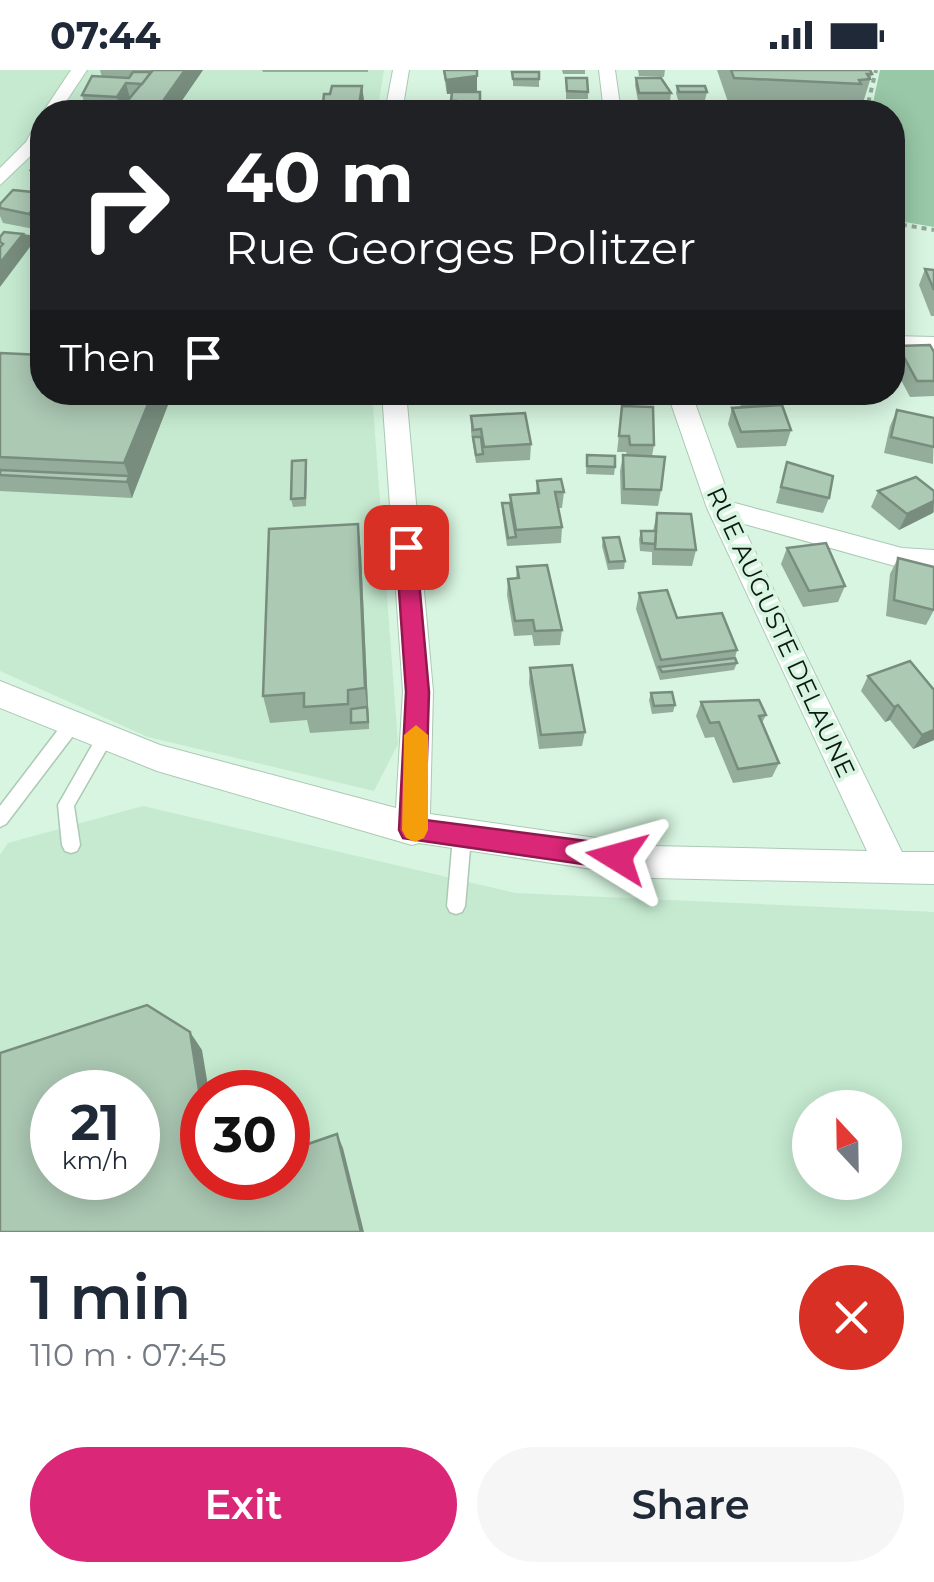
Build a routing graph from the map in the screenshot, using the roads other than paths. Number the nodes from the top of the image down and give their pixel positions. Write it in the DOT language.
graph roads {
  1 [pos="79,70"];
  2 [pos="401,70"];
  3 [pos="607,70"];
  4 [pos="59,100"];
  5 [pos="396,100"];
  6 [pos="611,100"];
  7 [pos="30,148"];
  8 [pos="0,179"];
  9 [pos="905,343"];
  10 [pos="934,344"];
  11 [pos="395,405"];
  12 [pos="684,405"];
  13 [pos="720,508"];
  14 [pos="934,560"];
  15 [pos="0,694"];
  16 [pos="70,727"];
  17 [pos="105,738"];
  18 [pos="0,819"];
  19 [pos="412,830"];
  20 [pos="462,836"];
  21 [pos="70,845"];
  22 [pos="892,868"];
  23 [pos="934,868"];
  24 [pos="456,906"];
  1 -- 4 [label="street"];
  2 -- 5 [label="street"];
  3 -- 6 [label="street"];
  7 -- 8 [label="street"];
  9 -- 10 [label="street"];
  11 -- 19 [label="street"];
  12 -- 13 [label="street, RUE AUGUSTE DELAUNE"];
  13 -- 14 [label="street"];
  13 -- 22 [label="street, RUE AUGUSTE DELAUNE"];
  15 -- 16 [label="street"];
  16 -- 17 [label="street"];
  16 -- 18 [label="lane"];
  17 -- 19 [label="street"];
  17 -- 21 [label="lane"];
  19 -- 20 [label="street"];
  20 -- 22 [label="street"];
  20 -- 24 [label="lane"];
  22 -- 23 [label="street"];
}
